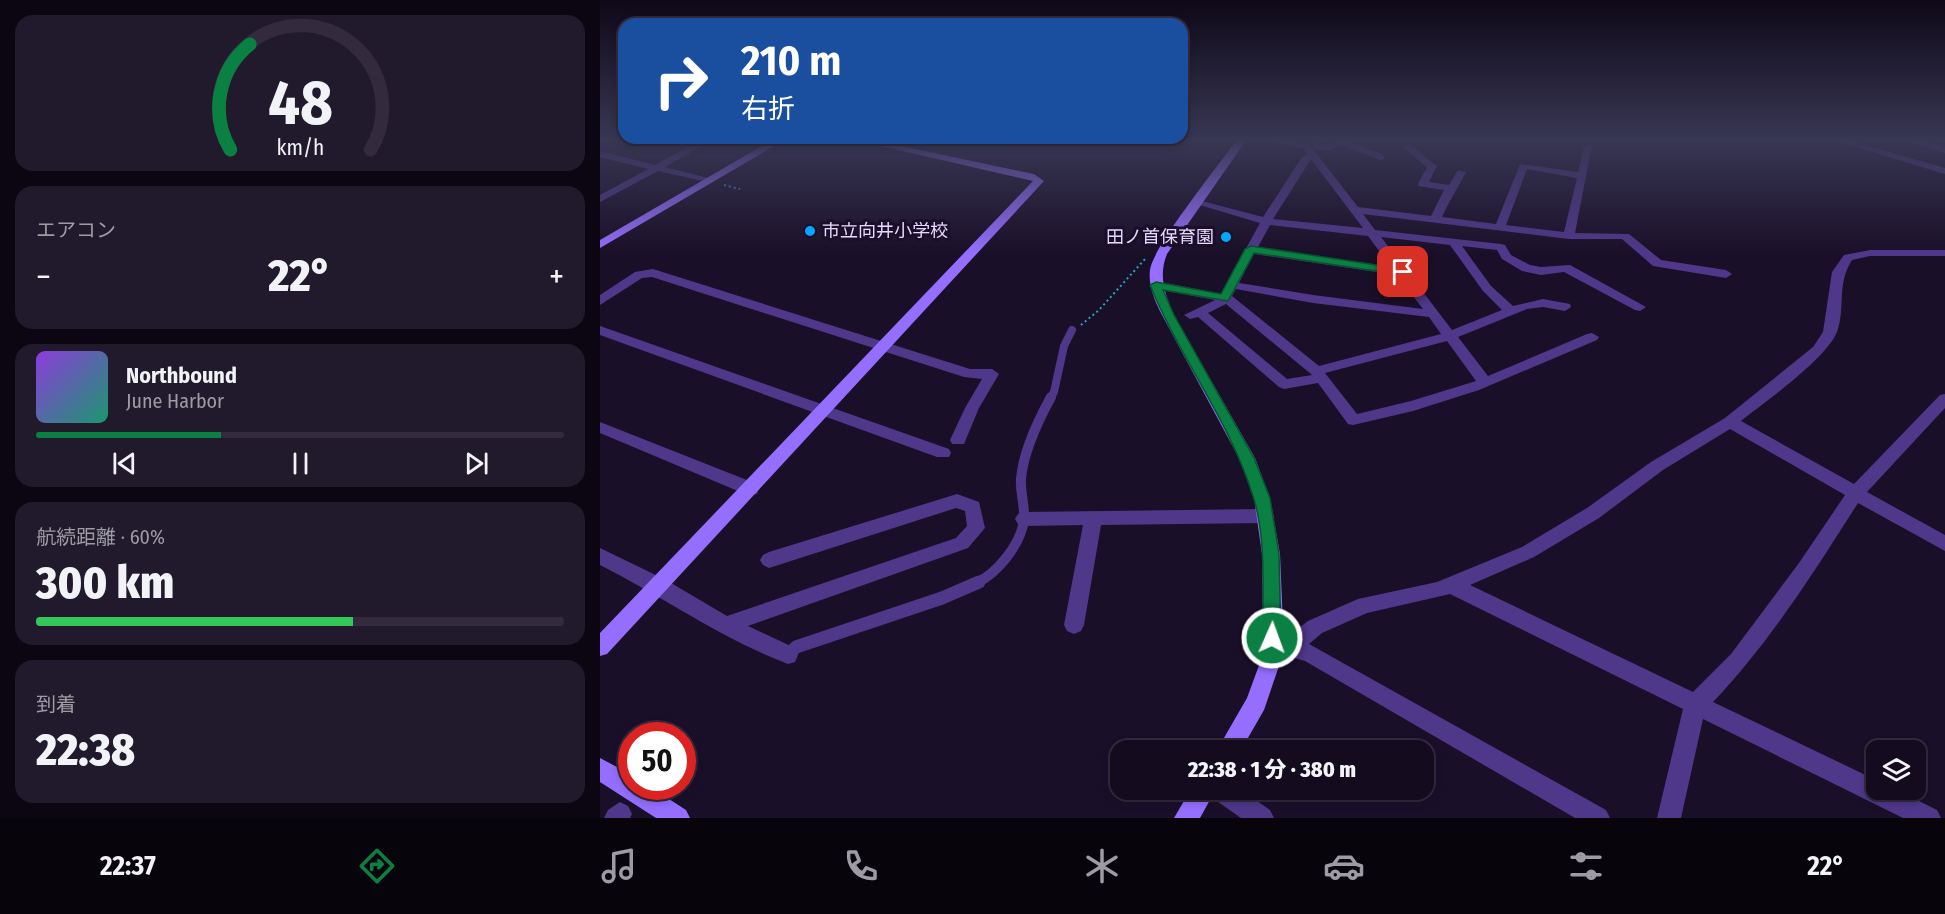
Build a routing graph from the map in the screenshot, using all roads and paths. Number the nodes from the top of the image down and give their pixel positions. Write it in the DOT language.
graph roads {
  1 [pos="639,177"];
  2 [pos="693,177"];
  3 [pos="715,177"];
  4 [pos="1034,177"];
  5 [pos="1216,177"];
  6 [pos="1294,177"];
  7 [pos="1330,177"];
  8 [pos="1426,177"];
  9 [pos="1458,177"];
  10 [pos="1519,177"];
  11 [pos="1583,177"];
  12 [pos="708,181"];
  13 [pos="1450,188"];
  14 [pos="600,199"];
  15 [pos="1198,203"];
  16 [pos="1354,210"];
  17 [pos="1435,220"];
  18 [pos="1266,221"];
  19 [pos="1500,227"];
  20 [pos="1371,233"];
  21 [pos="1569,236"];
  22 [pos="1454,242"];
  23 [pos="600,245"];
  24 [pos="1251,249"];
  25 [pos="1945,252"];
  26 [pos="1160,257"];
  27 [pos="1403,272"];
  28 [pos="1726,274"];
  29 [pos="1156,285"];
  30 [pos="1232,285"];
  31 [pos="1224,298"];
  32 [pos="600,301"];
  33 [pos="1565,307"];
  34 [pos="1639,307"];
  35 [pos="1512,311"];
  36 [pos="1434,314"];
  37 [pos="600,330"];
  38 [pos="1072,330"];
  39 [pos="1449,336"];
  40 [pos="1592,337"];
  41 [pos="882,348"];
  42 [pos="1319,375"];
  43 [pos="1485,382"];
  44 [pos="1945,399"];
  45 [pos="824,410"];
  46 [pos="1730,422"];
  47 [pos="600,427"];
  48 [pos="958,440"];
  49 [pos="943,453"];
  50 [pos="751,489"];
  51 [pos="1856,493"];
  52 [pos="1265,516"];
  53 [pos="1024,519"];
  54 [pos="1094,519"];
  55 [pos="1945,544"];
  56 [pos="600,556"];
  57 [pos="769,560"];
  58 [pos="1450,585"];
  59 [pos="659,586"];
  60 [pos="725,625"];
  61 [pos="1074,625"];
  62 [pos="1281,646"];
  63 [pos="600,647"];
  64 [pos="788,655"];
  65 [pos="1695,705"];
  66 [pos="1234,740"];
  67 [pos="600,769"];
  68 [pos="1197,800"];
  69 [pos="1235,800"];
  70 [pos="678,818"];
  71 [pos="1186,818"];
  72 [pos="1262,818"];
  73 [pos="1598,818"];
  74 [pos="1669,818"];
  75 [pos="1929,818"];
  1 -- 14 [label="street"];
  2 -- 12 [label="street"];
  3 -- 12 [label="street"];
  4 -- 41 [label="street"];
  5 -- 15 [label="street"];
  6 -- 18 [label="street"];
  7 -- 16 [label="street"];
  8 -- 13 [label="street"];
  9 -- 13 [label="street"];
  10 -- 19 [label="street"];
  11 -- 21 [label="street"];
  12 -- 23 [label="street"];
  13 -- 17 [label="street"];
  15 -- 18 [label="street"];
  15 -- 26 [label="street"];
  16 -- 17 [label="street"];
  16 -- 20 [label="street"];
  17 -- 19 [label="street"];
  18 -- 20 [label="street"];
  18 -- 24 [label="street"];
  19 -- 21 [label="street"];
  20 -- 22 [label="street"];
  20 -- 27 [label="street"];
  21 -- 28 [label="street"];
  22 -- 34 [label="street"];
  22 -- 35 [label="street"];
  24 -- 27 [label="street"];
  24 -- 30 [label="street"];
  25 -- 46 [label="street"];
  26 -- 29 [label="street"];
  26 -- 38 [label="path"];
  27 -- 36 [label="street"];
  29 -- 31 [label="street"];
  29 -- 52 [label="street"];
  30 -- 31 [label="street"];
  30 -- 36 [label="street"];
  31 -- 42 [label="street"];
  31 -- 42 [label="street"];
  32 -- 41 [label="street"];
  33 -- 35 [label="street"];
  35 -- 39 [label="street"];
  36 -- 39 [label="street"];
  37 -- 45 [label="street"];
  38 -- 53 [label="lane"];
  39 -- 42 [label="street"];
  39 -- 43 [label="street"];
  40 -- 43 [label="street"];
  41 -- 45 [label="street"];
  41 -- 48 [label="street"];
  42 -- 43 [label="street"];
  44 -- 51 [label="street"];
  45 -- 49 [label="street"];
  45 -- 50 [label="street"];
  46 -- 51 [label="street"];
  46 -- 58 [label="street"];
  47 -- 50 [label="street"];
  50 -- 59 [label="street"];
  51 -- 55 [label="street"];
  51 -- 65 [label="street"];
  52 -- 54 [label="street"];
  52 -- 62 [label="street"];
  53 -- 54 [label="street"];
  53 -- 64 [label="lane"];
  54 -- 61 [label="street"];
  56 -- 59 [label="street"];
  57 -- 60 [label="street"];
  58 -- 62 [label="street"];
  58 -- 65 [label="street"];
  59 -- 60 [label="street"];
  59 -- 63 [label="street"];
  60 -- 64 [label="street"];
  62 -- 66 [label="street"];
  62 -- 73 [label="street"];
  65 -- 74 [label="street"];
  65 -- 75 [label="street"];
  67 -- 70 [label="street"];
  68 -- 71 [label="street"];
  69 -- 72 [label="street"];
}
